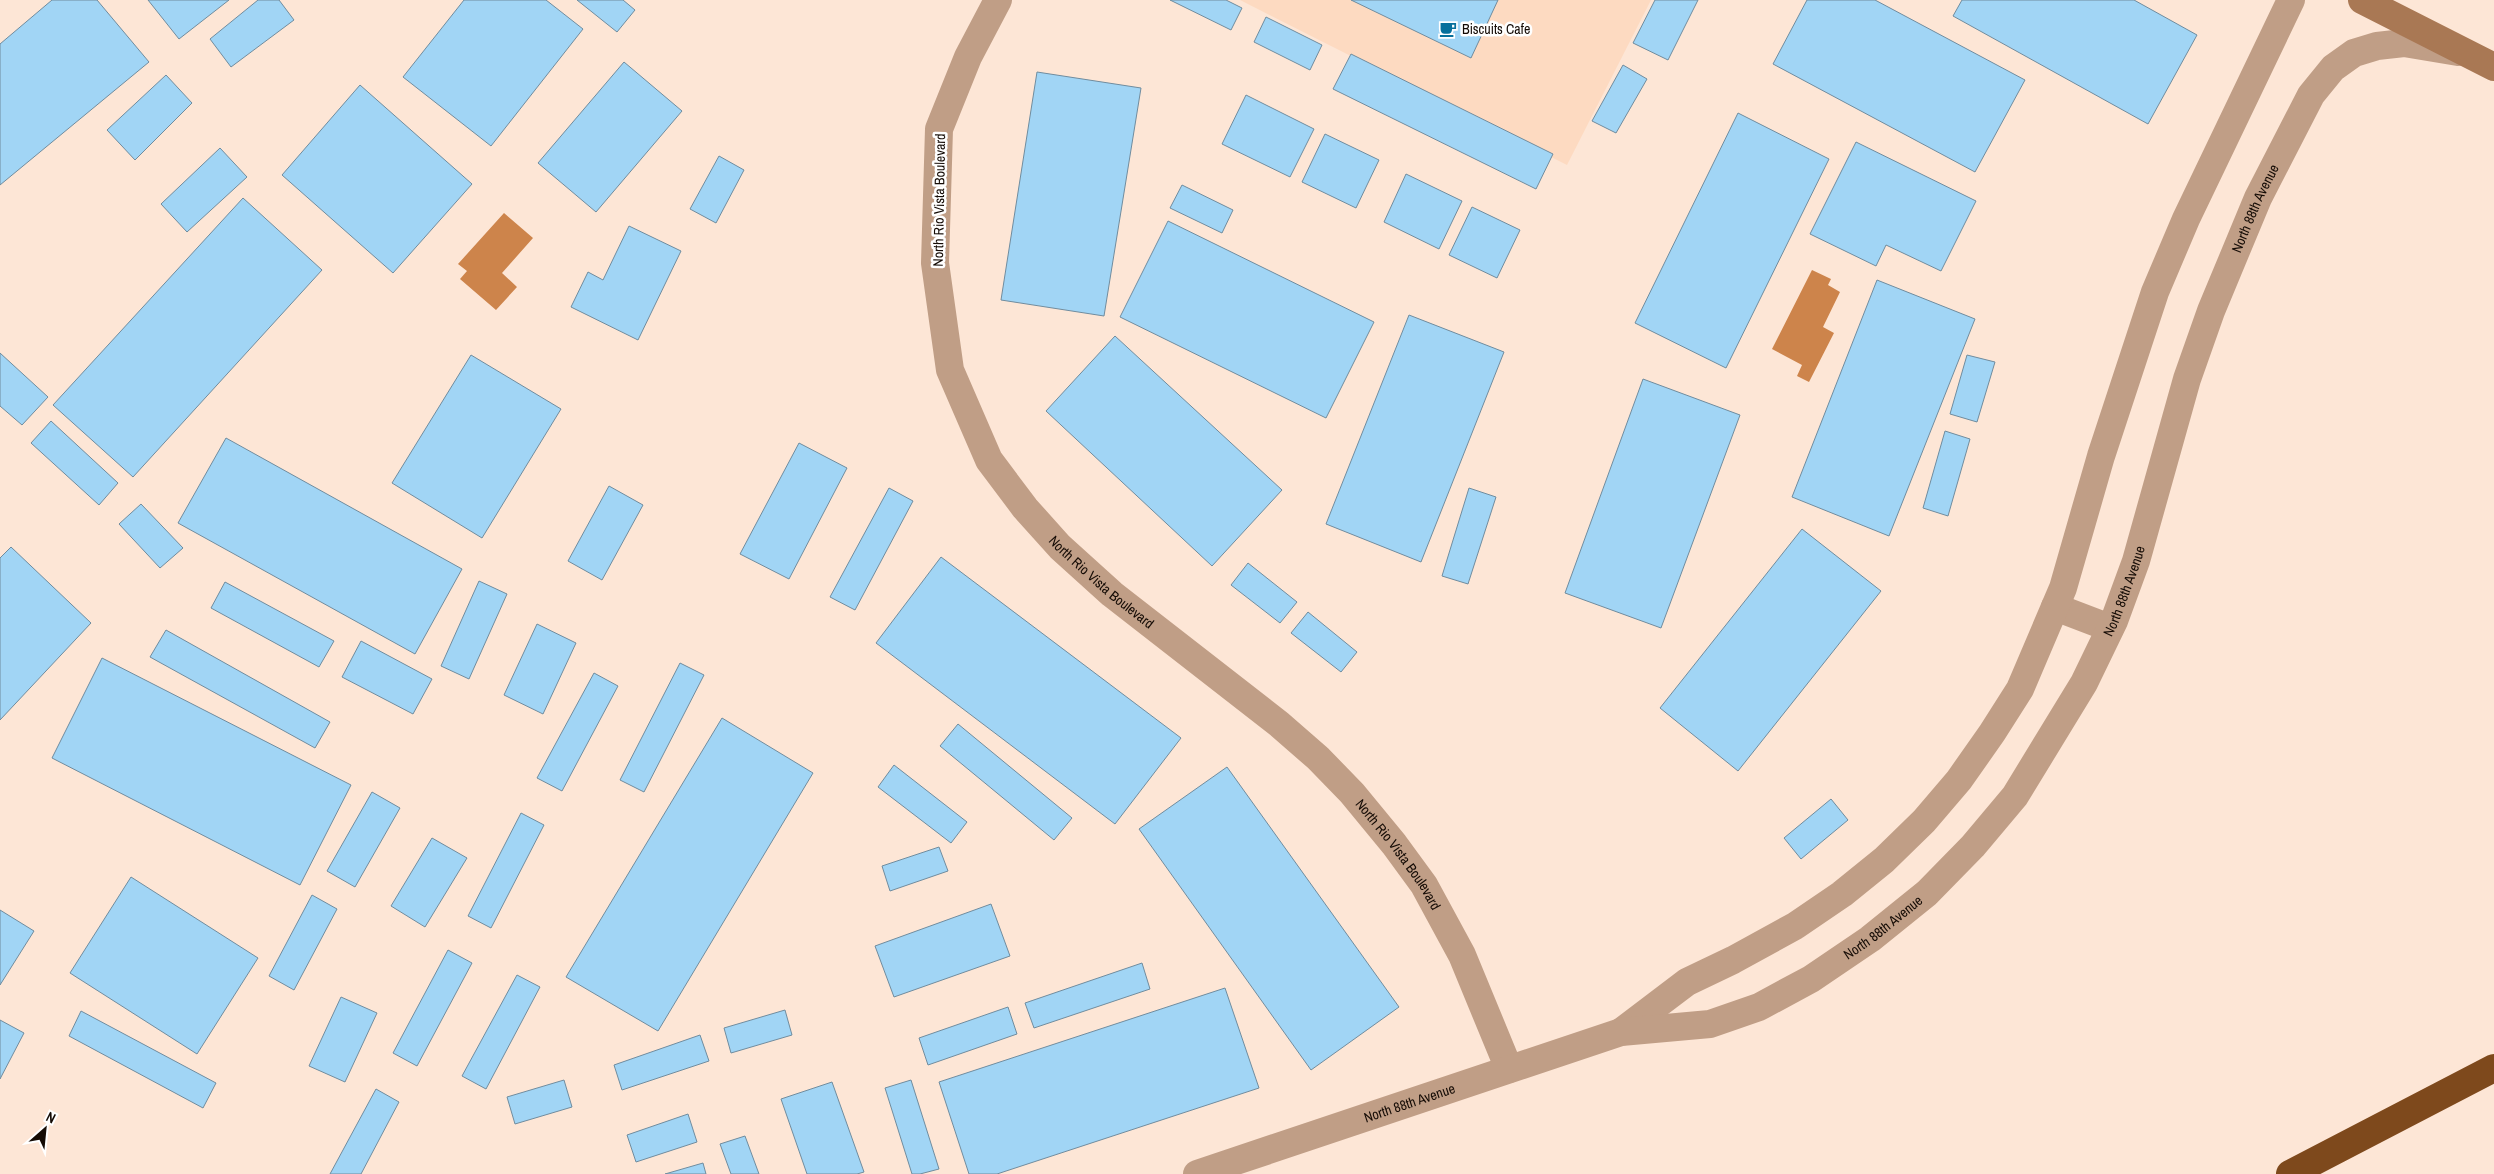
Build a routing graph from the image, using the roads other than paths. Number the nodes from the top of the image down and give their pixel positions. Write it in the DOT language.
graph roads {
  1 [pos="998,0"];
  2 [pos="2291,0"];
  3 [pos="2362,0"];
  4 [pos="2468,54"];
  5 [pos="2494,68"];
  6 [pos="2056,607"];
  7 [pos="2110,628"];
  8 [pos="1621,1032"];
  9 [pos="2494,1068"];
  10 [pos="1509,1069"];
  11 [pos="1197,1174"];
  12 [pos="2290,1174"];
  1 -- 10 [label="street, North Rio Vista Boulevard"];
  2 -- 6 [label="street, North 88th Avenue"];
  3 -- 4 [label="main road"];
  4 -- 5 [label="main road"];
  4 -- 7 [label="street, North 88th Avenue"];
  6 -- 7 [label="street"];
  6 -- 8 [label="street, North 88th Avenue"];
  7 -- 8 [label="street, North 88th Avenue"];
  8 -- 10 [label="street, North 88th Avenue"];
  9 -- 12 [label="highway"];
  10 -- 11 [label="street, North 88th Avenue"];
}
